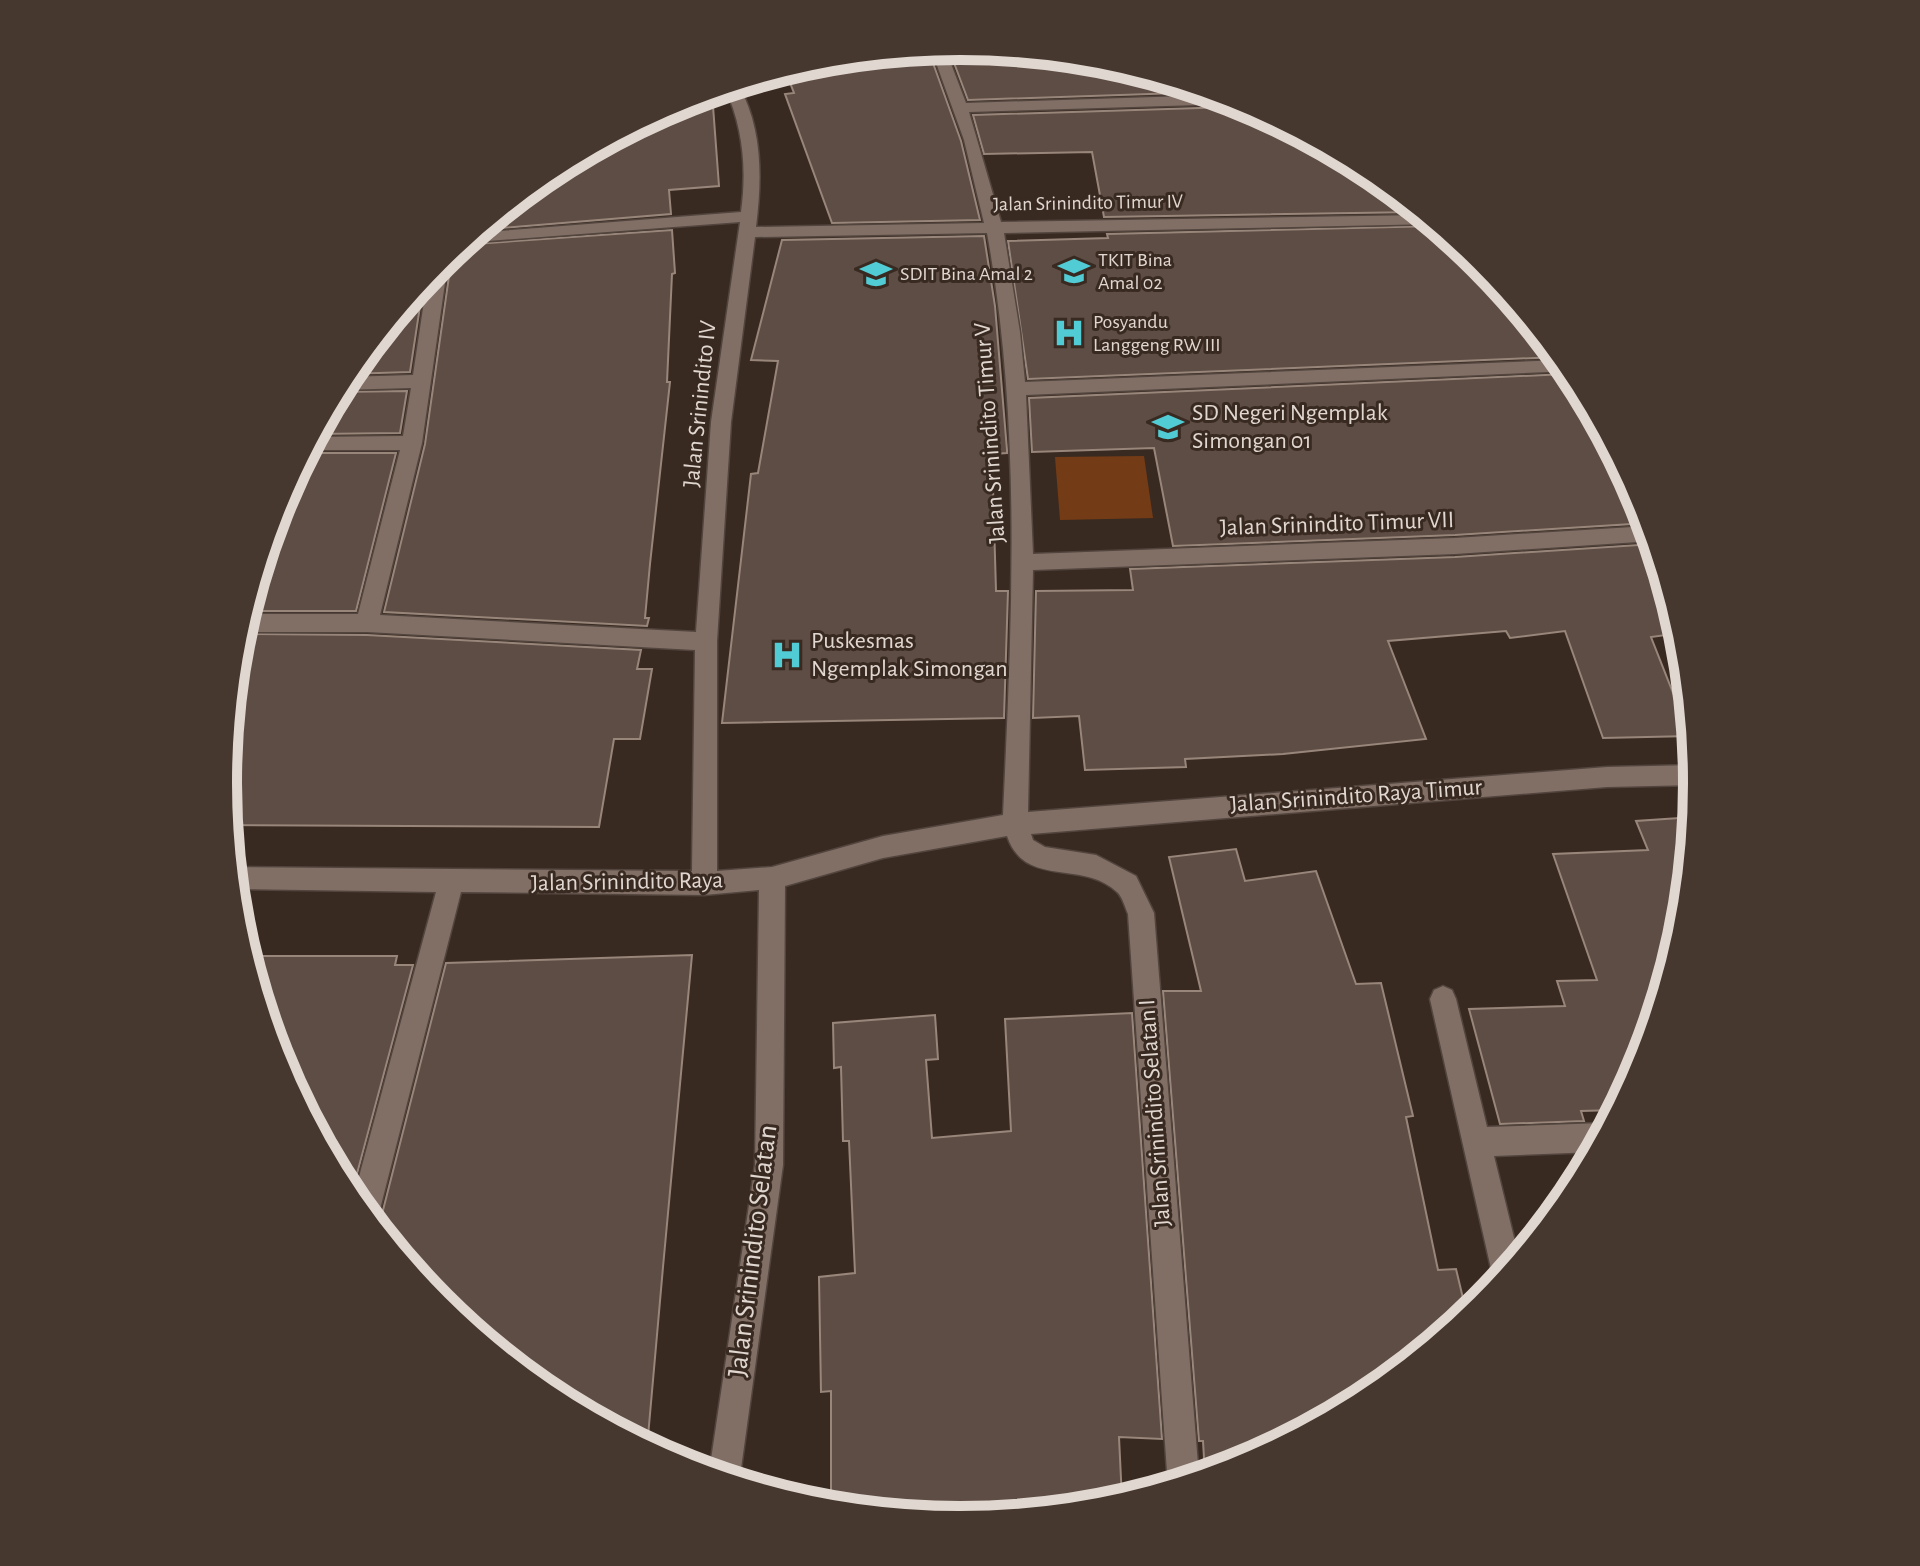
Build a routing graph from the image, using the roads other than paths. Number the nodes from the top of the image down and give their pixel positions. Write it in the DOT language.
graph roads {
  1 [pos="944,61"];
  2 [pos="736,96"];
  3 [pos="1198,100"];
  4 [pos="964,108"];
  5 [pos="1414,220"];
  6 [pos="749,224"];
  7 [pos="996,227"];
  8 [pos="484,238"];
  9 [pos="436,286"];
  10 [pos="1551,367"];
  11 [pos="423,381"];
  12 [pos="357,383"];
  13 [pos="1015,389"];
  14 [pos="412,443"];
  15 [pos="322,444"];
  16 [pos="1639,535"];
  17 [pos="1025,562"];
  18 [pos="256,623"];
  19 [pos="367,623"];
  20 [pos="706,641"];
  21 [pos="1683,776"];
  22 [pos="1015,824"];
  23 [pos="243,878"];
  24 [pos="772,878"];
  25 [pos="451,882"];
  26 [pos="704,883"];
  27 [pos="1443,999"];
  28 [pos="1590,1138"];
  29 [pos="1476,1142"];
  30 [pos="368,1198"];
  31 [pos="1504,1260"];
  32 [pos="726,1467"];
  33 [pos="1182,1471"];
  1 -- 4 [label="street, Jalan Srinindito Timur V"];
  2 -- 6 [label="street, Jalan Srinindito IV"];
  3 -- 4 [label="street"];
  4 -- 7 [label="street, Jalan Srinindito Timur V"];
  5 -- 7 [label="street, Jalan Srinindito Timur IV"];
  6 -- 7 [label="street, Jalan Srinindito Timur IV"];
  6 -- 8 [label="street"];
  6 -- 20 [label="street, Jalan Srinindito IV"];
  7 -- 13 [label="street, Jalan Srinindito Timur V"];
  9 -- 11 [label="street"];
  10 -- 13 [label="street"];
  11 -- 12 [label="street"];
  11 -- 14 [label="street"];
  13 -- 17 [label="street, Jalan Srinindito Timur V"];
  14 -- 15 [label="street"];
  14 -- 19 [label="street"];
  16 -- 17 [label="street, Jalan Srinindito Timur VII"];
  17 -- 22 [label="street, Jalan Srinindito Timur V"];
  18 -- 19 [label="street"];
  19 -- 20 [label="street"];
  20 -- 26 [label="street, Jalan Srinindito IV"];
  21 -- 22 [label="street, Jalan Srinindito Raya Timur"];
  22 -- 24 [label="street, Jalan Srinindito Raya"];
  22 -- 33 [label="street, Jalan Srinindito Selatan I"];
  23 -- 25 [label="street, Jalan Srinindito Raya"];
  24 -- 26 [label="street, Jalan Srinindito Raya"];
  24 -- 32 [label="street, Jalan Srinindito Selatan"];
  25 -- 26 [label="street, Jalan Srinindito Raya"];
  25 -- 30 [label="street"];
  27 -- 29 [label="street"];
  28 -- 29 [label="street"];
  29 -- 31 [label="street"];
}
